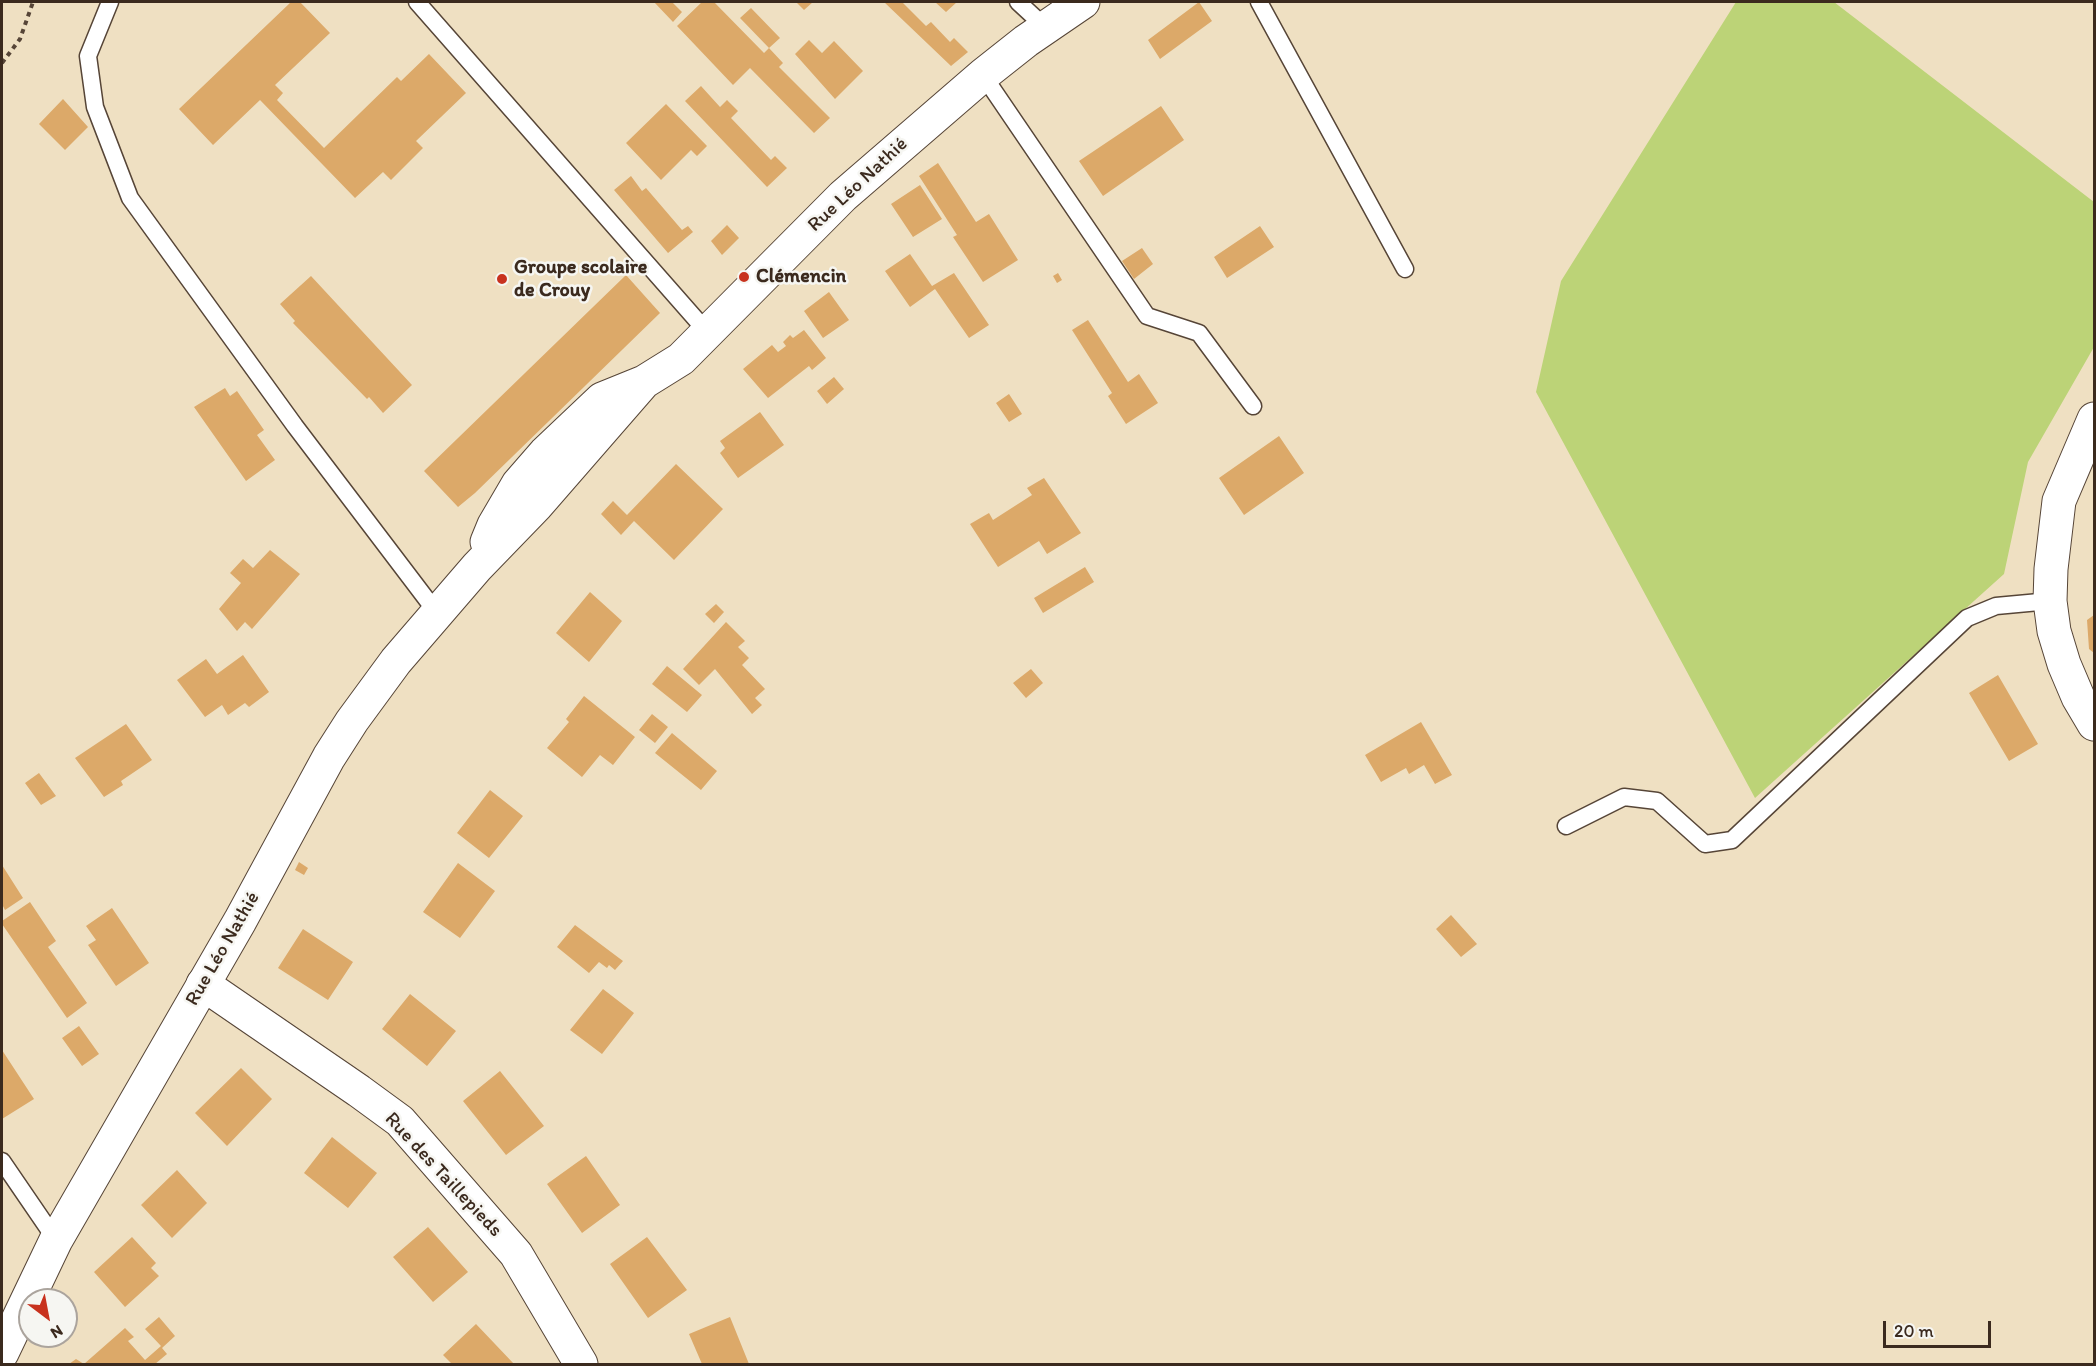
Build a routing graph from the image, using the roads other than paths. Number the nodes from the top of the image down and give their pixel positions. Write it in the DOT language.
graph roads {
  1 [pos="110,2"];
  2 [pos="417,2"];
  3 [pos="1018,2"];
  4 [pos="1083,2"];
  5 [pos="1259,2"];
  6 [pos="1045,27"];
  7 [pos="983,75"];
  8 [pos="1405,269"];
  9 [pos="708,333"];
  10 [pos="1253,406"];
  11 [pos="2094,419"];
  12 [pos="2050,602"];
  13 [pos="437,613"];
  14 [pos="2094,724"];
  15 [pos="1566,826"];
  16 [pos="203,984"];
  17 [pos="2,1161"];
  18 [pos="56,1240"];
  19 [pos="2,1353"];
  20 [pos="581,1365"];
  1 -- 13 [label="lane"];
  2 -- 9 [label="lane"];
  3 -- 6 [label="lane"];
  4 -- 6 [label="main road, Rue Léo Nathié"];
  5 -- 8 [label="lane"];
  6 -- 7 [label="main road, Rue Léo Nathié"];
  7 -- 9 [label="main road, Rue Léo Nathié"];
  7 -- 10 [label="lane"];
  9 -- 13 [label="main road, Rue Léo Nathié"];
  11 -- 12 [label="main road"];
  12 -- 14 [label="main road"];
  12 -- 15 [label="lane"];
  13 -- 16 [label="main road, Rue Léo Nathié"];
  16 -- 18 [label="main road, Rue Léo Nathié"];
  16 -- 20 [label="main road, Rue des Taillepieds"];
  17 -- 18 [label="lane"];
  18 -- 19 [label="main road, Rue Léo Nathié"];
}
